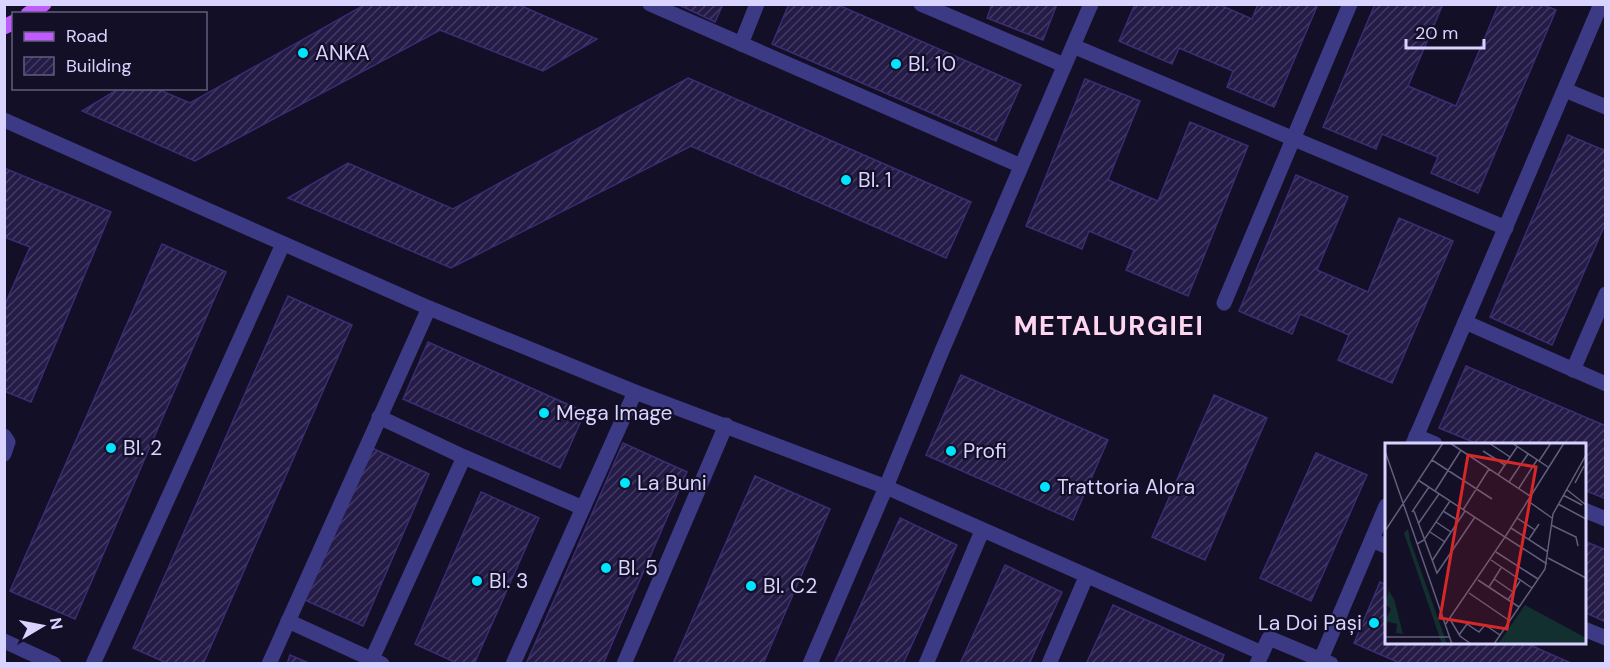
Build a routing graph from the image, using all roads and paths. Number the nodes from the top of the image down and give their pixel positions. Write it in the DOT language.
graph roads {
  1 [pos="44,4"];
  2 [pos="650,4"];
  3 [pos="758,4"];
  4 [pos="921,4"];
  5 [pos="962,4"];
  6 [pos="1091,4"];
  7 [pos="1350,4"];
  8 [pos="1601,4"];
  9 [pos="31,12"];
  10 [pos="956,19"];
  11 [pos="741,44"];
  12 [pos="1073,46"];
  13 [pos="1064,65"];
  14 [pos="1565,90"];
  15 [pos="1605,107"];
  16 [pos="4,120"];
  17 [pos="1293,138"];
  18 [pos="1021,166"];
  19 [pos="1506,228"];
  20 [pos="283,244"];
  21 [pos="1605,294"];
  22 [pos="1224,303"];
  23 [pos="429,308"];
  24 [pos="1465,322"];
  25 [pos="1574,370"];
  26 [pos="1605,384"];
  27 [pos="635,392"];
  28 [pos="379,417"];
  29 [pos="726,425"];
  30 [pos="4,436"];
  31 [pos="1414,440"];
  32 [pos="1430,443"];
  33 [pos="4,454"];
  34 [pos="464,457"];
  35 [pos="886,488"];
  36 [pos="583,508"];
  37 [pos="1385,508"];
  38 [pos="1586,511"];
  39 [pos="1605,519"];
  40 [pos="982,531"];
  41 [pos="1372,540"];
  42 [pos="1385,546"];
  43 [pos="1086,577"];
  44 [pos="288,621"];
  45 [pos="1586,630"];
  46 [pos="1605,638"];
  47 [pos="4,641"];
  48 [pos="1259,658"];
  49 [pos="377,661"];
  50 [pos="1326,661"];
  51 [pos="54,663"];
  52 [pos="93,663"];
  53 [pos="269,663"];
  54 [pos="513,663"];
  55 [pos="624,663"];
  56 [pos="810,663"];
  57 [pos="926,663"];
  58 [pos="1049,663"];
  1 -- 9 [label="main road"];
  2 -- 11 [label="street"];
  3 -- 11 [label="street"];
  4 -- 10 [label="street"];
  5 -- 10 [label="street"];
  6 -- 12 [label="street"];
  7 -- 17 [label="street"];
  8 -- 14 [label="street"];
  10 -- 13 [label="street"];
  11 -- 18 [label="street"];
  12 -- 13 [label="street"];
  12 -- 17 [label="street"];
  13 -- 18 [label="street"];
  14 -- 15 [label="street"];
  14 -- 19 [label="street"];
  16 -- 20 [label="street"];
  17 -- 19 [label="street"];
  17 -- 22 [label="street"];
  18 -- 35 [label="street"];
  19 -- 24 [label="street"];
  20 -- 23 [label="street"];
  20 -- 52 [label="street"];
  21 -- 25 [label="street"];
  23 -- 27 [label="street"];
  23 -- 28 [label="street"];
  24 -- 25 [label="street"];
  24 -- 31 [label="street"];
  25 -- 26 [label="street"];
  27 -- 29 [label="street"];
  27 -- 36 [label="street"];
  28 -- 34 [label="street"];
  28 -- 44 [label="street"];
  29 -- 35 [label="street"];
  29 -- 55 [label="street"];
  30 -- 33 [label="street"];
  31 -- 32 [label="street"];
  34 -- 36 [label="street"];
  34 -- 49 [label="street"];
  35 -- 40 [label="street"];
  35 -- 56 [label="street"];
  36 -- 54 [label="street"];
  37 -- 41 [label="street"];
  38 -- 39 [label="street"];
  40 -- 43 [label="street"];
  40 -- 57 [label="street"];
  41 -- 42 [label="street"];
  41 -- 50 [label="street"];
  43 -- 48 [label="street"];
  43 -- 58 [label="street"];
  44 -- 49 [label="street"];
  44 -- 53 [label="street"];
  45 -- 46 [label="street"];
  47 -- 51 [label="street"];
  48 -- 50 [label="street"];
}
